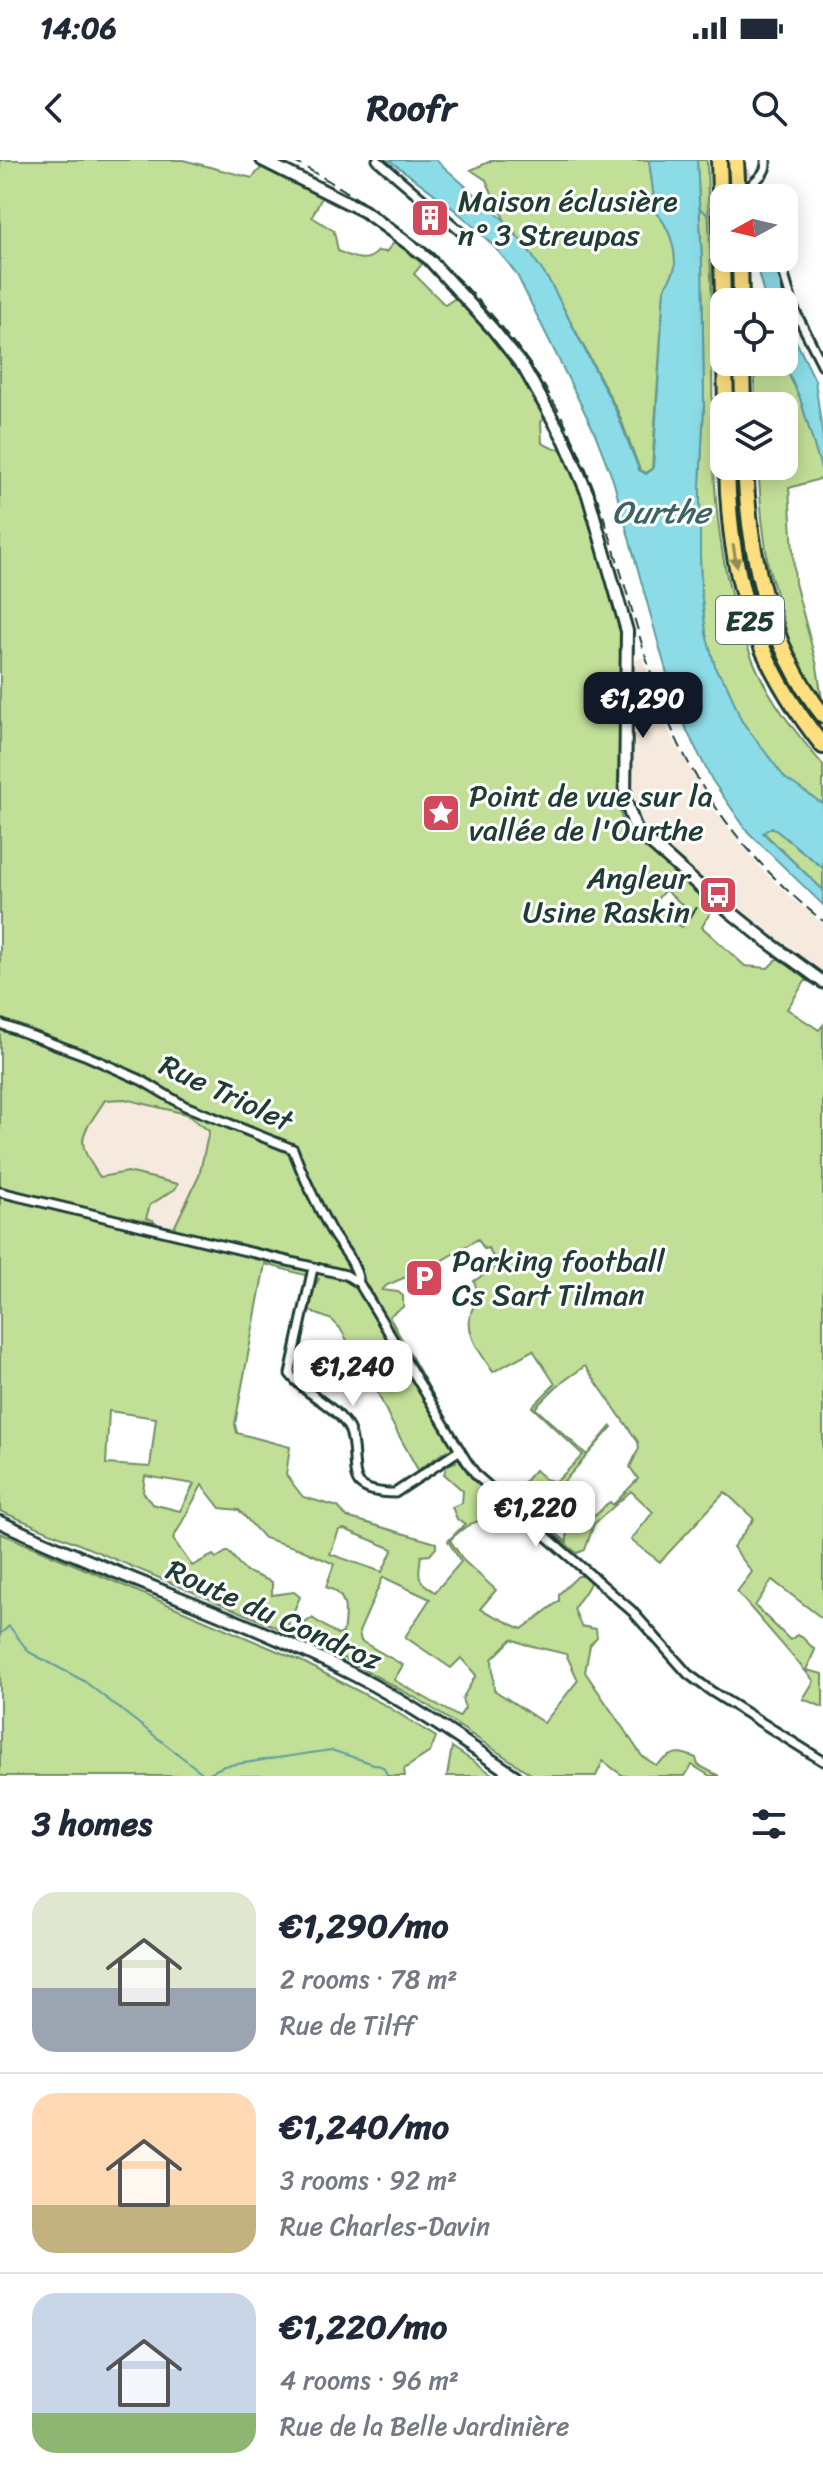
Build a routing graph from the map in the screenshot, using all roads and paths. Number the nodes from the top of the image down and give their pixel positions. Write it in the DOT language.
graph roads {
  1 [pos="262,160"];
  2 [pos="377,160"];
  3 [pos="719,160"];
  4 [pos="736,160"];
  5 [pos="766,160"];
  6 [pos="737,184"];
  7 [pos="753,184"];
  8 [pos="466,236"];
  9 [pos="783,272"];
  10 [pos="723,288"];
  11 [pos="822,364"];
  12 [pos="728,480"];
  13 [pos="746,480"];
  14 [pos="823,715"];
  15 [pos="823,746"];
  16 [pos="823,982"];
  17 [pos="0,1024"];
  18 [pos="0,1192"];
  19 [pos="313,1268"];
  20 [pos="359,1283"];
  21 [pos="460,1450"];
  22 [pos="0,1522"];
  23 [pos="823,1761"];
  24 [pos="515,1776"];
  1 -- 16 [label="main road"];
  2 -- 8 [label="street"];
  3 -- 10 [label="highway"];
  4 -- 6 [label="highway"];
  5 -- 7 [label="street"];
  9 -- 11 [label="street"];
  12 -- 15 [label="highway, E25, one-way"];
  13 -- 14 [label="highway, E25"];
  17 -- 20 [label="street, Rue Triolet"];
  18 -- 19 [label="street"];
  19 -- 20 [label="street"];
  19 -- 21 [label="street"];
  20 -- 21 [label="street, Rue Triolet"];
  21 -- 23 [label="street, Rue Triolet"];
  22 -- 24 [label="main road, Route du Condroz"];
}
